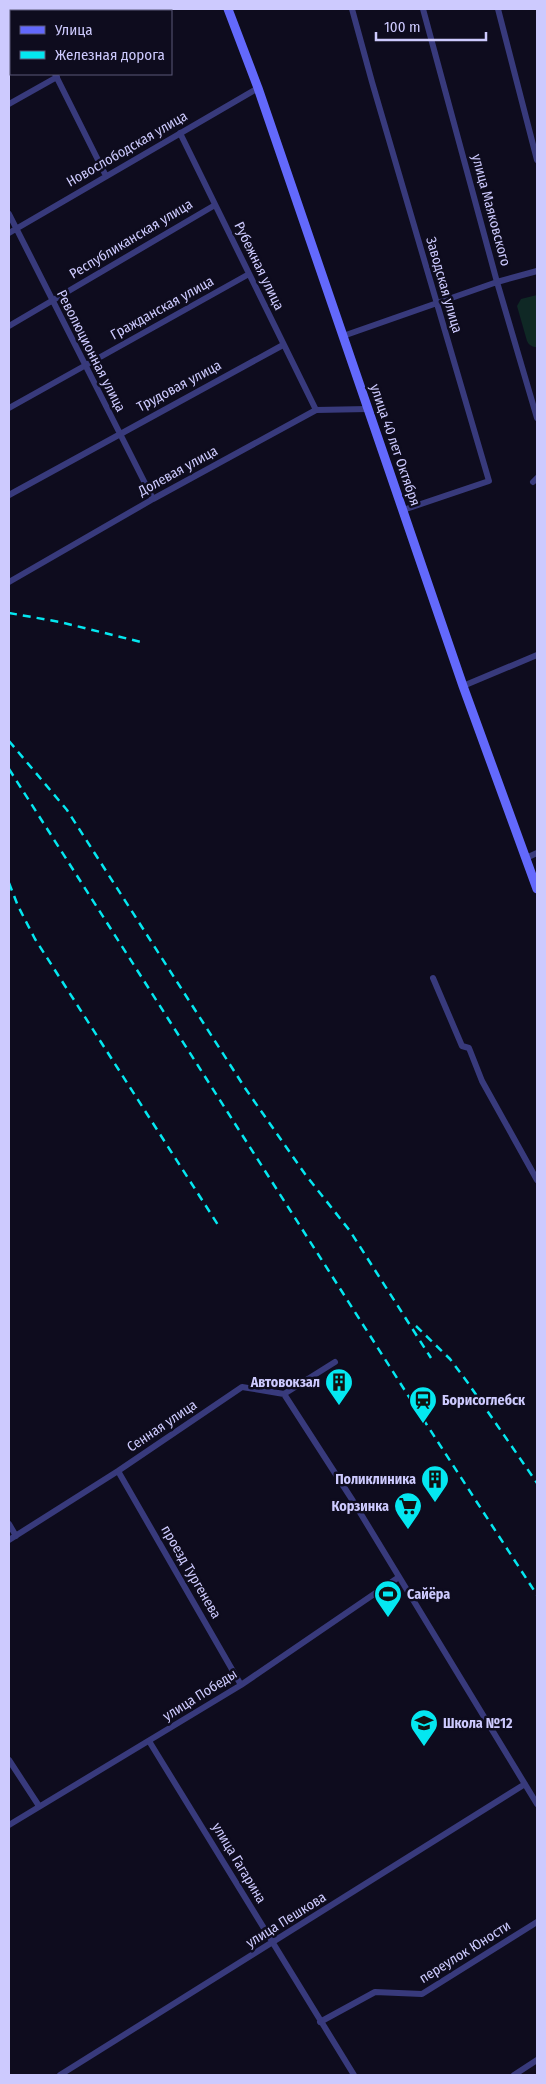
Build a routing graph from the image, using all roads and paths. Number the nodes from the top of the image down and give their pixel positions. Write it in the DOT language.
graph roads {
  1 [pos="228,9"];
  2 [pos="352,9"];
  3 [pos="423,9"];
  4 [pos="498,9"];
  5 [pos="56,75"];
  6 [pos="258,88"];
  7 [pos="9,104"];
  8 [pos="180,133"];
  9 [pos="537,160"];
  10 [pos="106,176"];
  11 [pos="215,205"];
  12 [pos="9,214"];
  13 [pos="16,228"];
  14 [pos="9,233"];
  15 [pos="537,271"];
  16 [pos="249,274"];
  17 [pos="497,282"];
  18 [pos="52,301"];
  19 [pos="436,303"];
  20 [pos="9,326"];
  21 [pos="343,336"];
  22 [pos="283,344"];
  23 [pos="84,365"];
  24 [pos="9,408"];
  25 [pos="368,408"];
  26 [pos="316,410"];
  27 [pos="537,418"];
  28 [pos="118,433"];
  29 [pos="9,494"];
  30 [pos="153,498"];
  31 [pos="403,510"];
  32 [pos="9,582"];
  33 [pos="537,655"];
  34 [pos="463,686"];
  35 [pos="537,852"];
  36 [pos="526,858"];
  37 [pos="537,889"];
  38 [pos="433,978"];
  39 [pos="537,1180"];
  40 [pos="335,1362"];
  41 [pos="284,1394"];
  42 [pos="118,1471"];
  43 [pos="9,1524"];
  44 [pos="16,1536"];
  45 [pos="9,1540"];
  46 [pos="399,1577"];
  47 [pos="241,1685"];
  48 [pos="149,1741"];
  49 [pos="9,1760"];
  50 [pos="525,1784"];
  51 [pos="537,1804"];
  52 [pos="39,1806"];
  53 [pos="9,1825"];
  54 [pos="537,1922"];
  55 [pos="273,1943"];
  56 [pos="320,2022"];
  57 [pos="537,2060"];
  58 [pos="60,2075"];
  59 [pos="354,2075"];
  60 [pos="514,2075"];
  1 -- 6 [label="street, улица 40 лет Октября"];
  2 -- 19 [label="street, Заводская улица"];
  3 -- 17 [label="street, улица Маяковского"];
  4 -- 9 [label="street"];
  5 -- 7 [label="street"];
  5 -- 10 [label="street"];
  6 -- 8 [label="street, Новослободская улица"];
  6 -- 21 [label="street, улица 40 лет Октября"];
  8 -- 10 [label="street, Новослободская улица"];
  8 -- 11 [label="street, Рубежная улица"];
  10 -- 13 [label="street, Новослободская улица"];
  11 -- 16 [label="street, Рубежная улица"];
  11 -- 18 [label="street, Республиканская улица"];
  12 -- 13 [label="street, Революционная улица"];
  13 -- 14 [label="street, Новослободская улица"];
  13 -- 18 [label="street, Революционная улица"];
  15 -- 17 [label="street"];
  16 -- 22 [label="street, Рубежная улица"];
  16 -- 23 [label="street, Гражданская улица"];
  17 -- 19 [label="street"];
  17 -- 27 [label="street, улица Маяковского"];
  18 -- 20 [label="street, Республиканская улица"];
  18 -- 23 [label="street, Революционная улица"];
  19 -- 21 [label="street"];
  19 -- 31 [label="street, Заводская улица"];
  21 -- 25 [label="street, улица 40 лет Октября"];
  22 -- 26 [label="street, Рубежная улица"];
  22 -- 28 [label="street, Трудовая улица"];
  23 -- 24 [label="street, Гражданская улица"];
  23 -- 28 [label="street, Революционная улица"];
  25 -- 26 [label="street, Долевая улица"];
  25 -- 31 [label="street, улица 40 лет Октября"];
  26 -- 30 [label="street, Долевая улица"];
  28 -- 29 [label="street, Трудовая улица"];
  28 -- 30 [label="street, Революционная улица"];
  30 -- 32 [label="street, Долевая улица"];
  31 -- 34 [label="street, улица 40 лет Октября"];
  33 -- 34 [label="street"];
  34 -- 36 [label="street, улица 40 лет Октября"];
  35 -- 36 [label="street"];
  36 -- 37 [label="street, улица 40 лет Октября"];
  38 -- 39 [label="street"];
  40 -- 41 [label="street"];
  41 -- 42 [label="street, Сенная улица"];
  41 -- 46 [label="street"];
  42 -- 44 [label="street, Сенная улица"];
  42 -- 47 [label="street, проезд Тургенева"];
  43 -- 44 [label="street"];
  44 -- 45 [label="street, Сенная улица"];
  46 -- 47 [label="street, улица Победы"];
  46 -- 50 [label="street"];
  47 -- 48 [label="street, улица Победы"];
  48 -- 52 [label="street, улица Победы"];
  48 -- 55 [label="street, улица Гагарина"];
  49 -- 52 [label="street"];
  50 -- 51 [label="street"];
  50 -- 55 [label="street, улица Пешкова"];
  52 -- 53 [label="street, улица Победы"];
  54 -- 56 [label="street, переулок Юности"];
  55 -- 56 [label="street, улица Гагарина"];
  55 -- 58 [label="street, улица Пешкова"];
  56 -- 59 [label="street, улица Гагарина"];
  57 -- 60 [label="street"];
}
